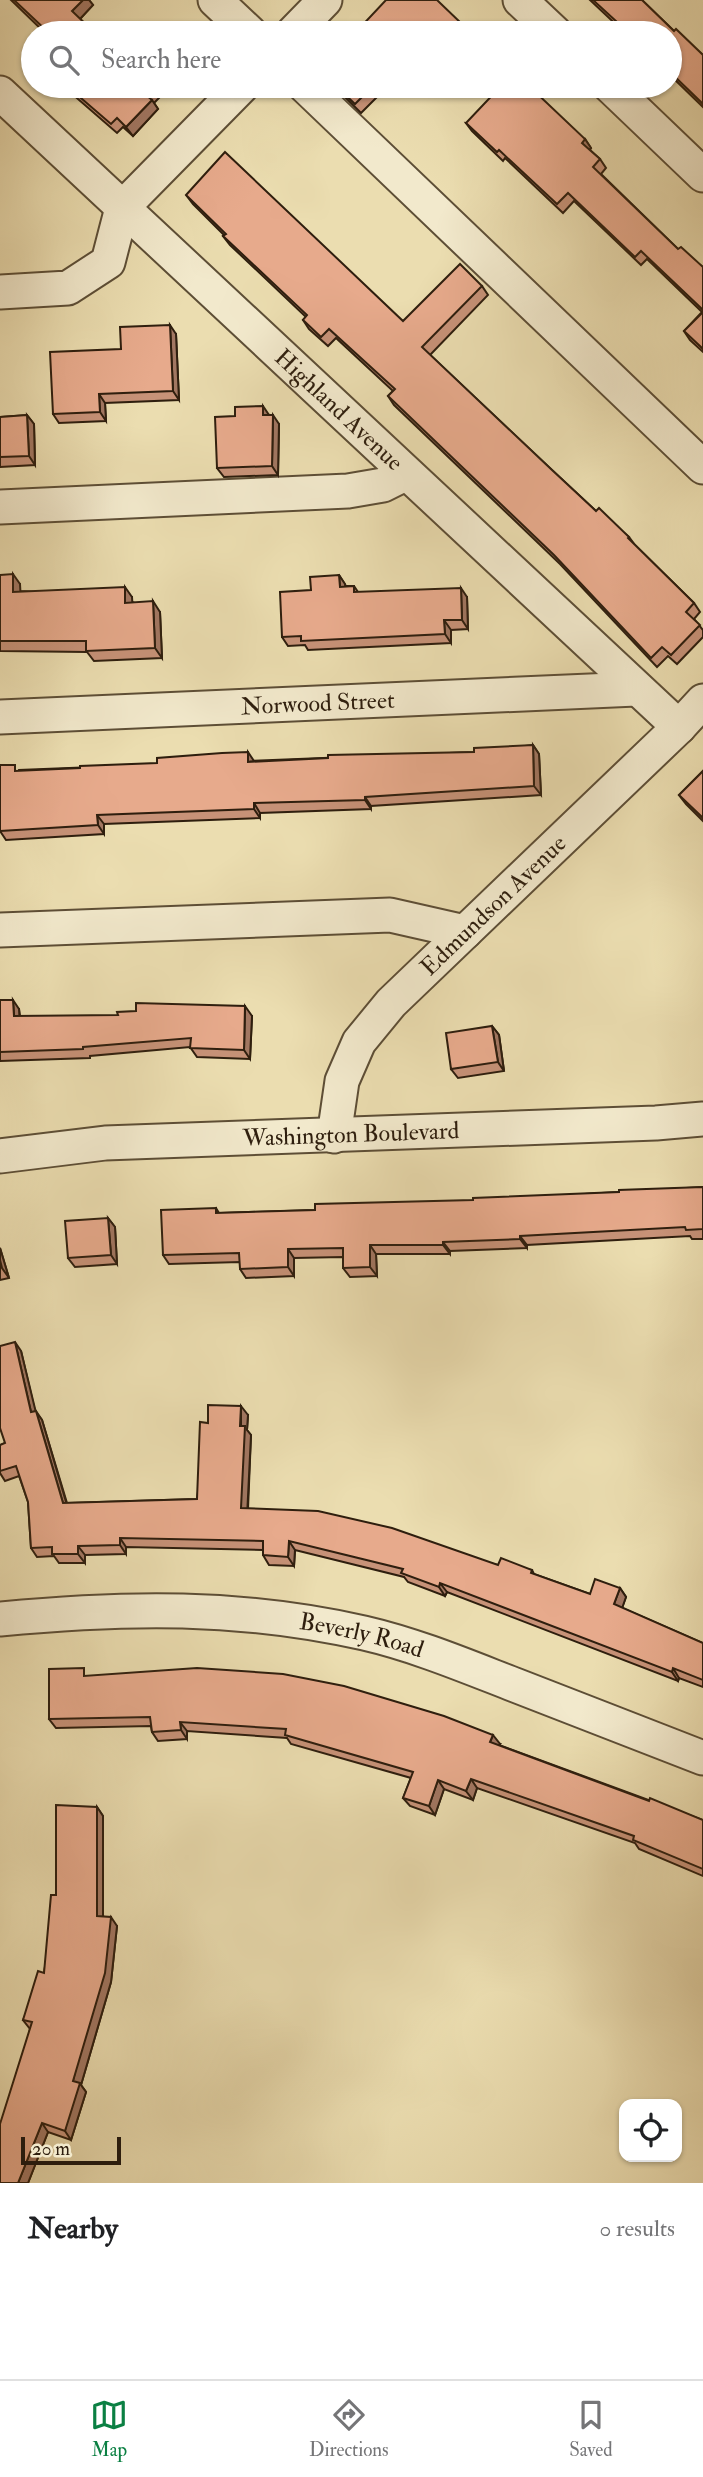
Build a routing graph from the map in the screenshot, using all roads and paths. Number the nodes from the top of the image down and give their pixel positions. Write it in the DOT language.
graph roads {
  1 [pos="215,0"];
  2 [pos="325,0"];
  3 [pos="520,0"];
  4 [pos="237,21"];
  5 [pos="305,21"];
  6 [pos="542,21"];
  7 [pos="0,93"];
  8 [pos="230,98"];
  9 [pos="318,98"];
  10 [pos="623,98"];
  11 [pos="703,175"];
  12 [pos="122,208"];
  13 [pos="0,292"];
  14 [pos="703,467"];
  15 [pos="405,474"];
  16 [pos="0,507"];
  17 [pos="636,689"];
  18 [pos="703,701"];
  19 [pos="0,717"];
  20 [pos="679,727"];
  21 [pos="0,929"];
  22 [pos="465,932"];
  23 [pos="703,1119"];
  24 [pos="334,1136"];
  25 [pos="0,1157"];
  26 [pos="0,1619"];
  27 [pos="703,1758"];
  1 -- 4 [label="street"];
  2 -- 5 [label="street"];
  3 -- 6 [label="street"];
  7 -- 12 [label="street, Highland Avenue"];
  8 -- 12 [label="street"];
  9 -- 14 [label="street"];
  10 -- 11 [label="street"];
  12 -- 13 [label="street"];
  12 -- 15 [label="street, Highland Avenue"];
  15 -- 16 [label="street"];
  15 -- 17 [label="street, Highland Avenue"];
  17 -- 19 [label="street, Norwood Street"];
  17 -- 20 [label="street, Highland Avenue"];
  18 -- 20 [label="street, Edmundson Avenue"];
  20 -- 22 [label="street, Edmundson Avenue"];
  21 -- 22 [label="street"];
  22 -- 24 [label="street, Edmundson Avenue"];
  23 -- 24 [label="street, Washington Boulevard"];
  24 -- 25 [label="street, Washington Boulevard"];
  26 -- 27 [label="street, Beverly Road"];
}
